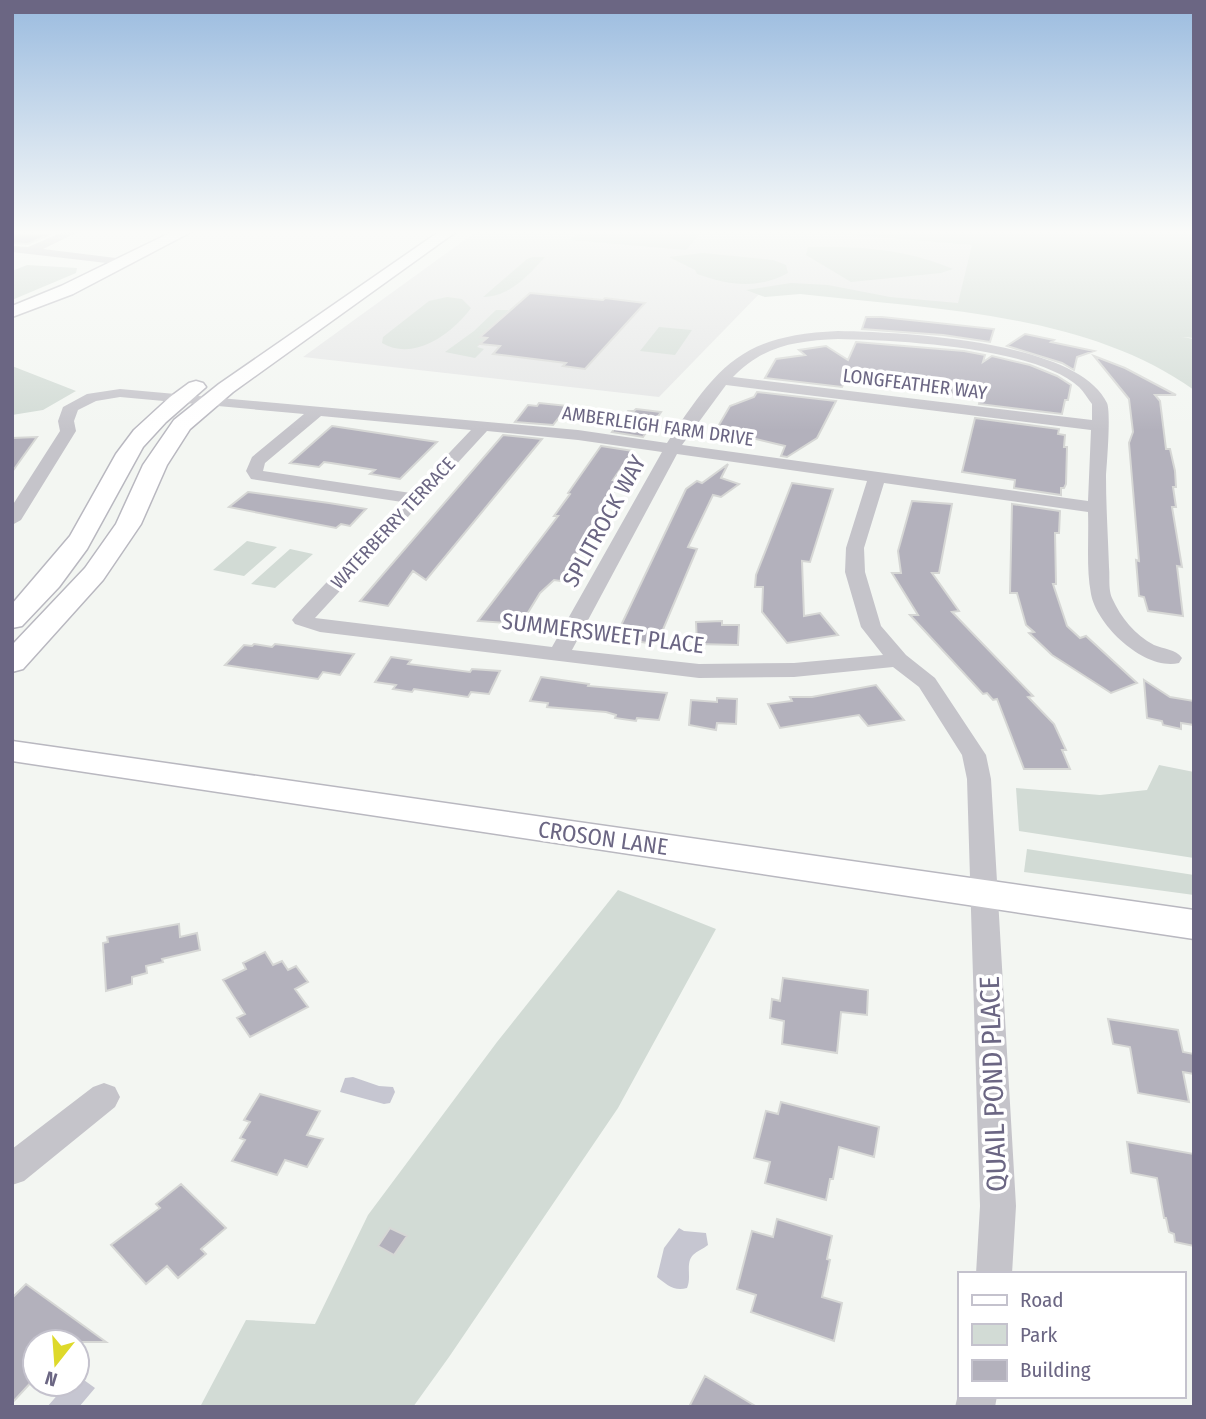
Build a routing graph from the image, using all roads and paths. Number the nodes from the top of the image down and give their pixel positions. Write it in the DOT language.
graph roads {
  1 [pos="47,297"];
  2 [pos="329,297"];
  3 [pos="357,297"];
  4 [pos="12,313"];
  5 [pos="724,380"];
  6 [pos="181,398"];
  7 [pos="211,401"];
  8 [pos="318,411"];
  9 [pos="483,426"];
  10 [pos="1100,426"];
  11 [pos="672,448"];
  12 [pos="877,477"];
  13 [pos="414,499"];
  14 [pos="1097,508"];
  15 [pos="12,520"];
  16 [pos="12,620"];
  17 [pos="302,620"];
  18 [pos="559,654"];
  19 [pos="1171,659"];
  20 [pos="898,660"];
  21 [pos="12,663"];
  22 [pos="12,751"];
  23 [pos="985,894"];
  24 [pos="1194,925"];
  25 [pos="104,1097"];
  26 [pos="12,1170"];
  27 [pos="994,1272"];
  1 -- 4 [label="main road"];
  2 -- 6 [label="main road"];
  3 -- 7 [label="main road"];
  5 -- 10 [label="street, LONGFEATHER WAY"];
  5 -- 10 [label="street, SPLITROCK WAY"];
  5 -- 11 [label="street, SPLITROCK WAY"];
  6 -- 7 [label="street, AMBERLEIGH FARM DRIVE"];
  6 -- 15 [label="street, AMBERLEIGH FARM DRIVE"];
  6 -- 16 [label="main road"];
  7 -- 8 [label="street, AMBERLEIGH FARM DRIVE"];
  7 -- 21 [label="main road"];
  8 -- 9 [label="street, AMBERLEIGH FARM DRIVE"];
  8 -- 13 [label="street"];
  9 -- 11 [label="street, AMBERLEIGH FARM DRIVE"];
  9 -- 13 [label="street, WATERBERRY TERRACE"];
  10 -- 14 [label="street, SPLITROCK WAY"];
  11 -- 12 [label="street, AMBERLEIGH FARM DRIVE"];
  11 -- 18 [label="street, SPLITROCK WAY"];
  12 -- 14 [label="street, AMBERLEIGH FARM DRIVE"];
  12 -- 20 [label="street, QUAIL POND PLACE"];
  13 -- 17 [label="street, WATERBERRY TERRACE"];
  14 -- 19 [label="street, SPLITROCK WAY"];
  17 -- 18 [label="street, SUMMERSWEET PLACE"];
  18 -- 20 [label="street, SUMMERSWEET PLACE"];
  20 -- 23 [label="street, QUAIL POND PLACE"];
  22 -- 23 [label="main road, CROSON LANE"];
  23 -- 24 [label="main road, CROSON LANE"];
  23 -- 27 [label="street, QUAIL POND PLACE"];
  25 -- 26 [label="street"];
}
